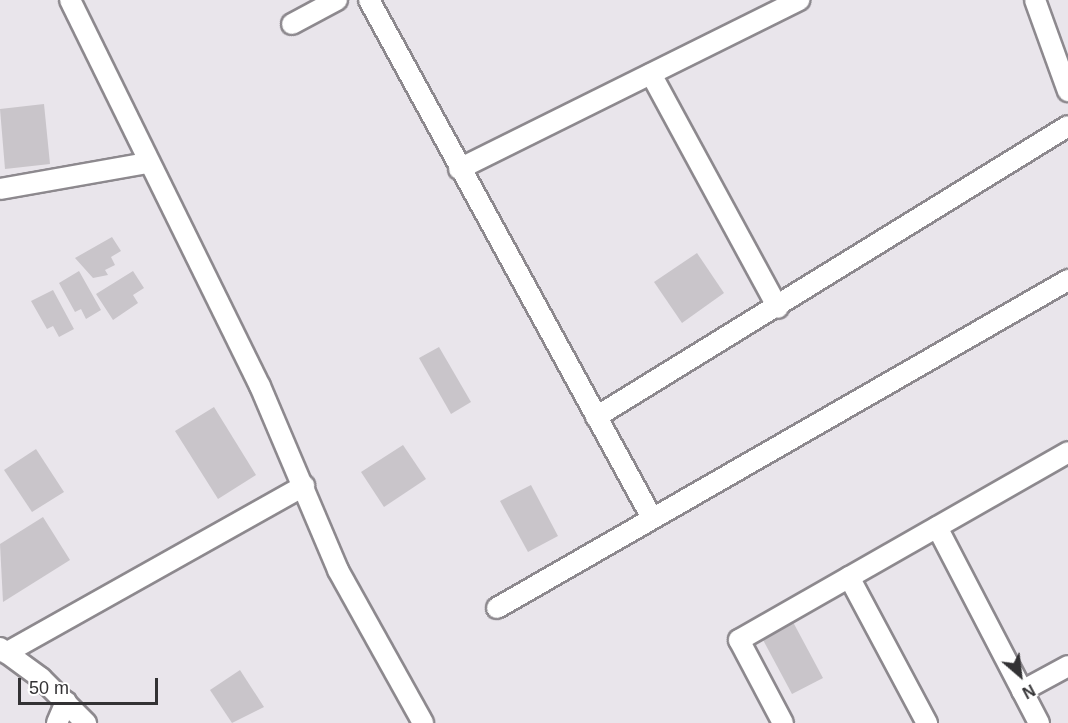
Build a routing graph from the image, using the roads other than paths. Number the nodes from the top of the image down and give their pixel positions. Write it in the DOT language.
graph roads {
  1 [pos="337,0"];
  2 [pos="369,0"];
  3 [pos="799,0"];
  4 [pos="1035,0"];
  5 [pos="77,2"];
  6 [pos="292,24"];
  7 [pos="651,74"];
  8 [pos="1068,91"];
  9 [pos="1068,126"];
  10 [pos="148,163"];
  11 [pos="459,169"];
  12 [pos="0,189"];
  13 [pos="1068,280"];
  14 [pos="778,308"];
  15 [pos="596,417"];
  16 [pos="1068,452"];
  17 [pos="304,486"];
  18 [pos="652,518"];
  19 [pos="937,527"];
  20 [pos="849,577"];
  21 [pos="497,608"];
  22 [pos="3,650"];
  23 [pos="1068,666"];
  24 [pos="1022,691"];
  25 [pos="66,702"];
  26 [pos="57,723"];
  27 [pos="86,723"];
  28 [pos="423,723"];
  29 [pos="783,723"];
  30 [pos="927,723"];
  31 [pos="1039,723"];
  1 -- 6 [label="street"];
  2 -- 11 [label="street"];
  3 -- 7 [label="street"];
  4 -- 8 [label="street"];
  5 -- 10 [label="street"];
  7 -- 11 [label="street"];
  7 -- 14 [label="street"];
  9 -- 14 [label="street"];
  10 -- 12 [label="street"];
  10 -- 17 [label="street"];
  11 -- 15 [label="street"];
  13 -- 18 [label="street"];
  14 -- 15 [label="street"];
  15 -- 18 [label="street"];
  16 -- 19 [label="street"];
  17 -- 22 [label="street"];
  17 -- 28 [label="street"];
  18 -- 21 [label="street"];
  19 -- 20 [label="street"];
  19 -- 24 [label="street"];
  20 -- 29 [label="street"];
  20 -- 30 [label="street"];
  22 -- 25 [label="street"];
  23 -- 24 [label="street"];
  24 -- 31 [label="street"];
  25 -- 26 [label="street"];
  25 -- 27 [label="street"];
}
